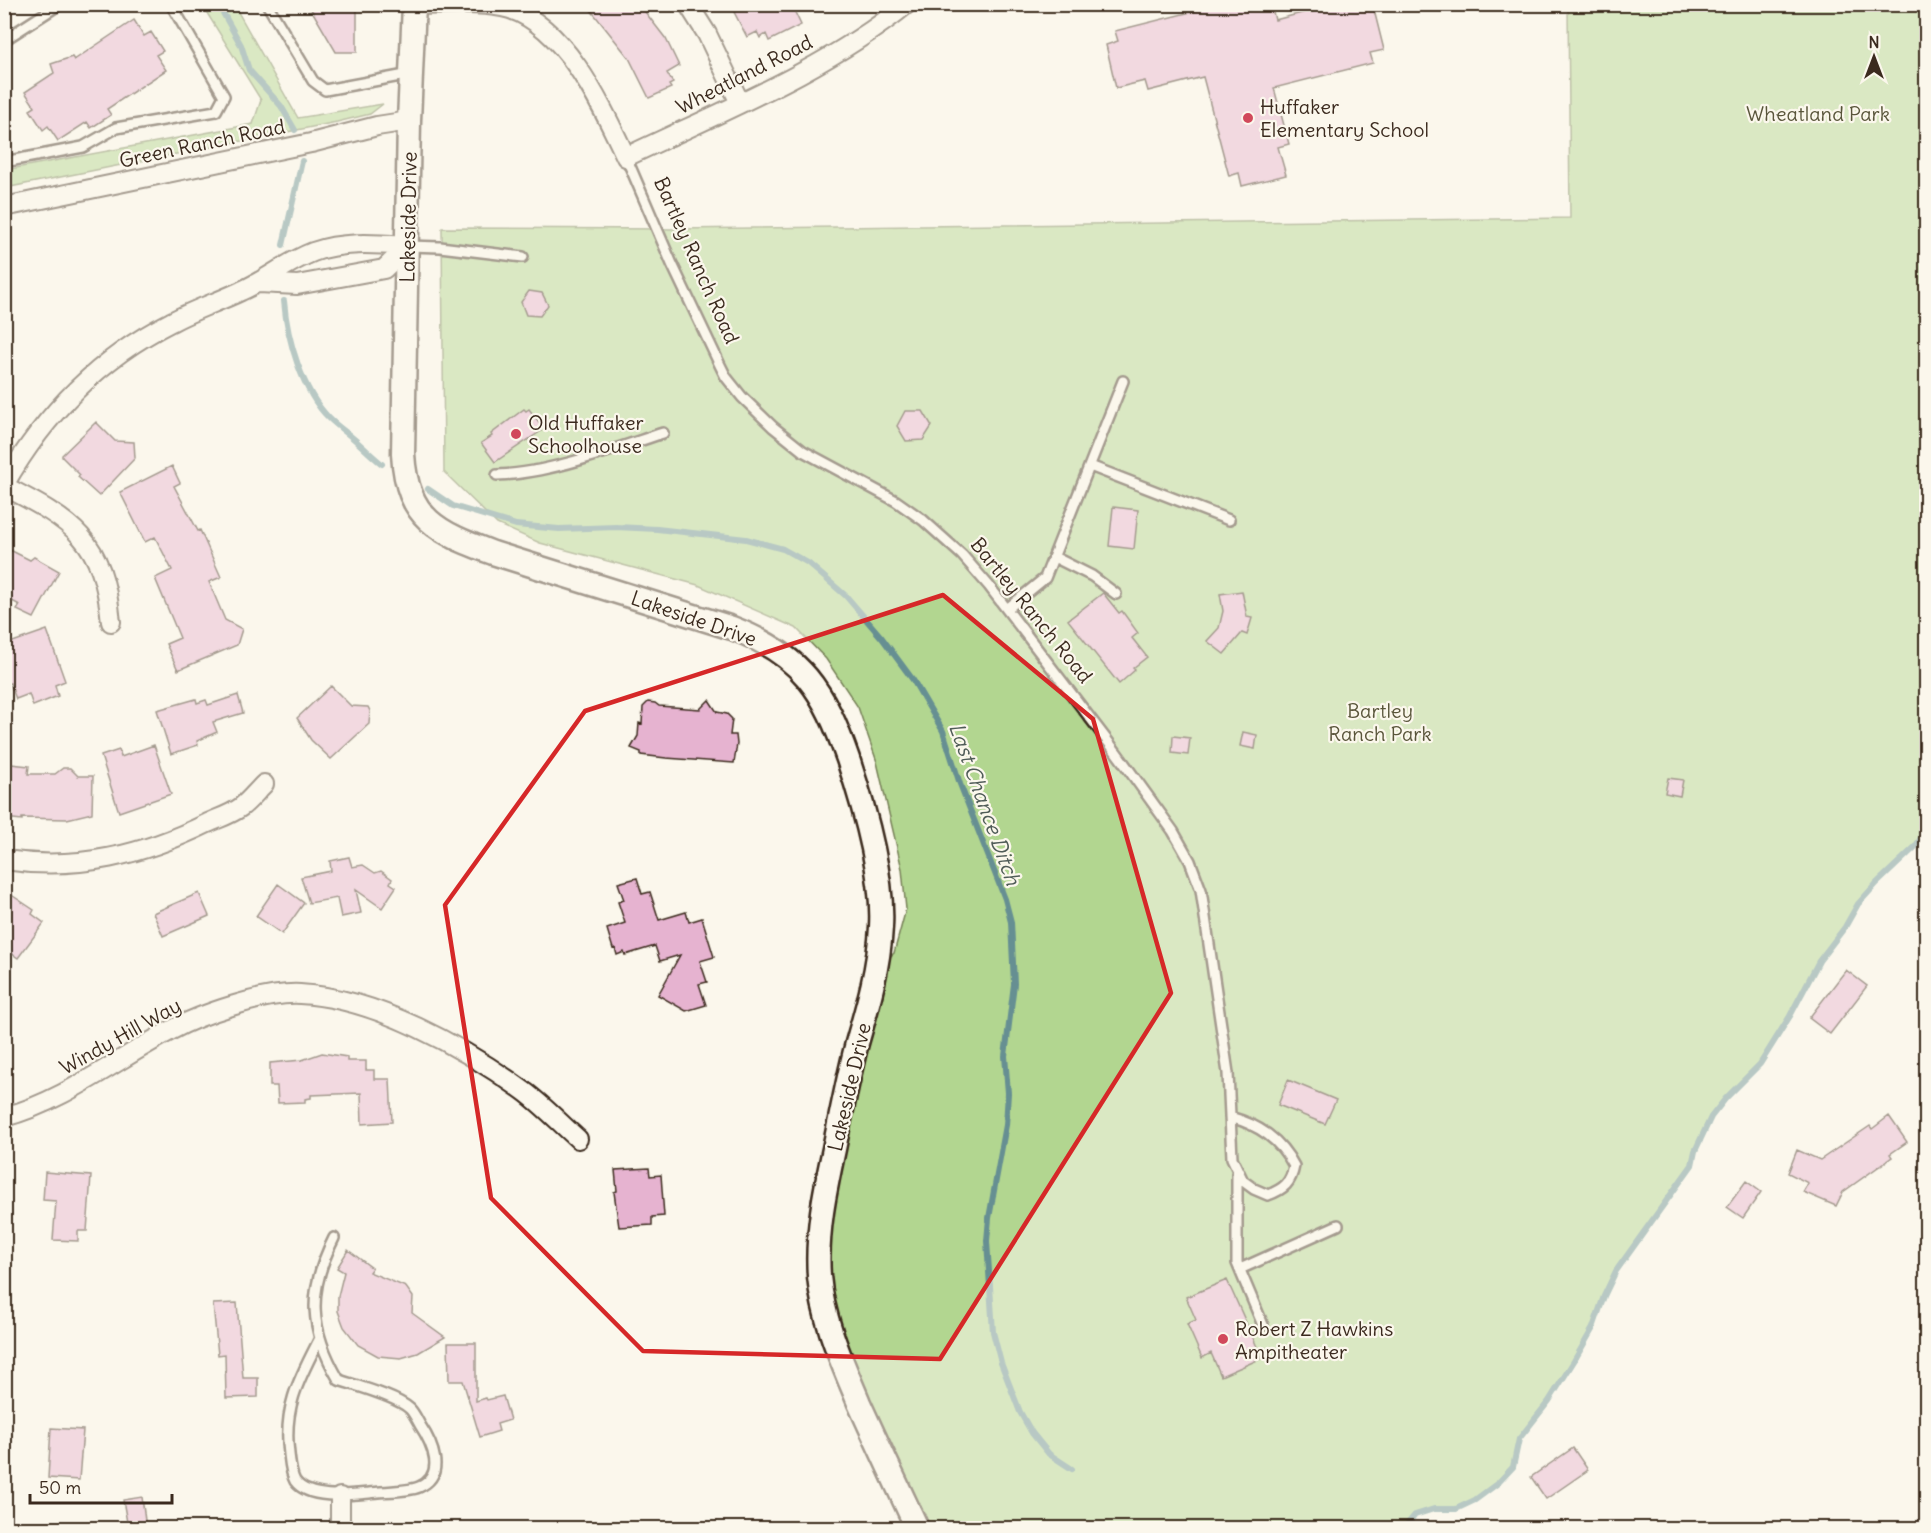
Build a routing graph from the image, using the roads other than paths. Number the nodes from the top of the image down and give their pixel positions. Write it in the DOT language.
graph roads {
  1 [pos="60,4"];
  2 [pos="171,4"];
  3 [pos="267,4"];
  4 [pos="688,4"];
  5 [pos="908,4"];
  6 [pos="414,5"];
  7 [pos="4,40"];
  8 [pos="411,74"];
  9 [pos="740,103"];
  10 [pos="409,121"];
  11 [pos="626,157"];
  12 [pos="4,162"];
  13 [pos="4,207"];
  14 [pos="408,246"];
  15 [pos="523,257"];
  16 [pos="259,283"];
  17 [pos="1123,381"];
  18 [pos="663,434"];
  19 [pos="1090,466"];
  20 [pos="497,475"];
  21 [pos="4,486"];
  22 [pos="1229,520"];
  23 [pos="1054,556"];
  24 [pos="1116,594"];
  25 [pos="1006,609"];
  26 [pos="111,622"];
  27 [pos="264,784"];
  28 [pos="4,860"];
  29 [pos="4,1117"];
  30 [pos="1230,1118"];
  31 [pos="578,1139"];
  32 [pos="1236,1170"];
  33 [pos="1338,1225"];
  34 [pos="334,1238"];
  35 [pos="1240,1269"];
  36 [pos="1263,1325"];
  37 [pos="320,1338"];
  38 [pos="340,1497"];
  39 [pos="340,1528"];
  40 [pos="917,1528"];
  1 -- 7 [label="lane"];
  2 -- 12 [label="lane"];
  3 -- 8 [label="lane"];
  4 -- 9 [label="street"];
  5 -- 9 [label="street, Wheatland Road"];
  6 -- 8 [label="street, Lakeside Drive"];
  6 -- 11 [label="street, Bartley Ranch Road"];
  8 -- 10 [label="street, Lakeside Drive"];
  9 -- 11 [label="street, Wheatland Road"];
  10 -- 13 [label="street, Green Ranch Road"];
  10 -- 14 [label="street, Lakeside Drive"];
  11 -- 25 [label="lane, Bartley Ranch Road"];
  14 -- 15 [label="lane"];
  14 -- 16 [label="street"];
  14 -- 16 [label="street"];
  14 -- 40 [label="street, Lakeside Drive"];
  16 -- 21 [label="street"];
  17 -- 19 [label="lane"];
  18 -- 20 [label="lane"];
  19 -- 22 [label="lane"];
  19 -- 23 [label="lane"];
  21 -- 26 [label="street"];
  23 -- 24 [label="lane"];
  23 -- 25 [label="lane"];
  25 -- 30 [label="lane, Bartley Ranch Road"];
  27 -- 28 [label="street"];
  29 -- 31 [label="street, Windy Hill Way"];
  30 -- 32 [label="lane, Bartley Ranch Road"];
  30 -- 32 [label="lane"];
  32 -- 35 [label="lane, Bartley Ranch Road"];
  33 -- 35 [label="lane"];
  34 -- 37 [label="lane"];
  35 -- 36 [label="lane, Bartley Ranch Road"];
  37 -- 38 [label="lane"];
  37 -- 38 [label="lane"];
  38 -- 39 [label="street"];
}
